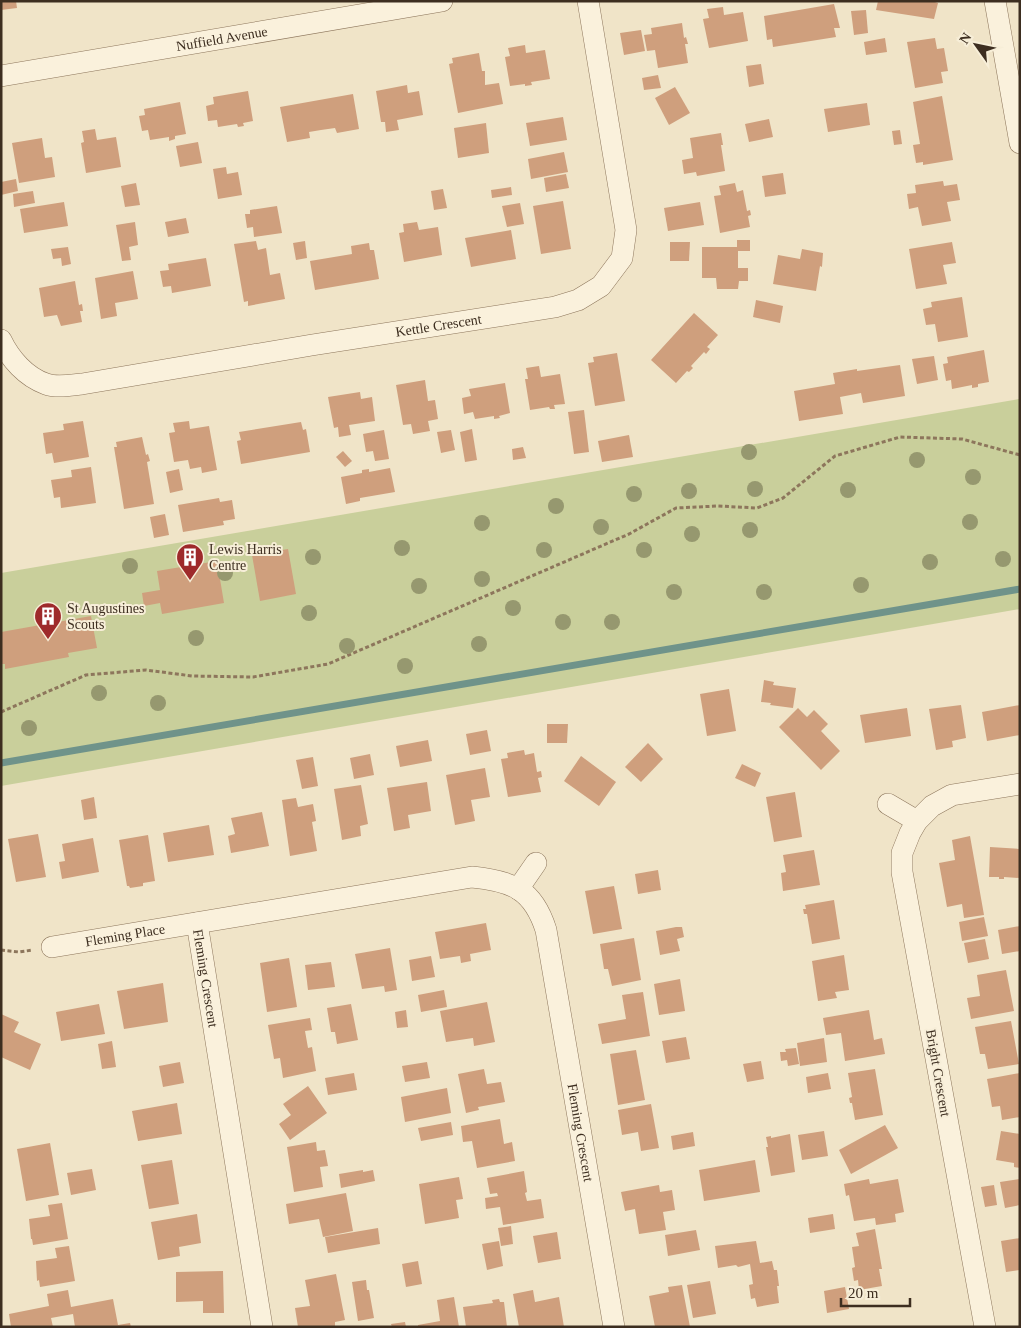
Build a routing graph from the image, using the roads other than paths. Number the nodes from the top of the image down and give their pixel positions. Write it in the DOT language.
graph roads {
  1 [pos="442,1"];
  2 [pos="588,1"];
  3 [pos="995,1"];
  4 [pos="1,76"];
  5 [pos="1020,143"];
  6 [pos="1,340"];
  7 [pos="1020,784"];
  8 [pos="888,804"];
  9 [pos="917,821"];
  10 [pos="536,863"];
  11 [pos="518,889"];
  12 [pos="197,923"];
  13 [pos="52,947"];
  14 [pos="262,1327"];
  15 [pos="614,1327"];
  16 [pos="985,1327"];
  1 -- 4 [label="street, Nuffield Avenue"];
  2 -- 6 [label="street, Kettle Crescent"];
  3 -- 5 [label="street"];
  7 -- 9 [label="street, Bright Crescent"];
  8 -- 9 [label="street"];
  9 -- 16 [label="street, Bright Crescent"];
  10 -- 11 [label="street"];
  11 -- 12 [label="street, Fleming Crescent"];
  11 -- 15 [label="street, Fleming Crescent"];
  12 -- 13 [label="street, Fleming Place"];
  12 -- 14 [label="street, Fleming Crescent"];
}
